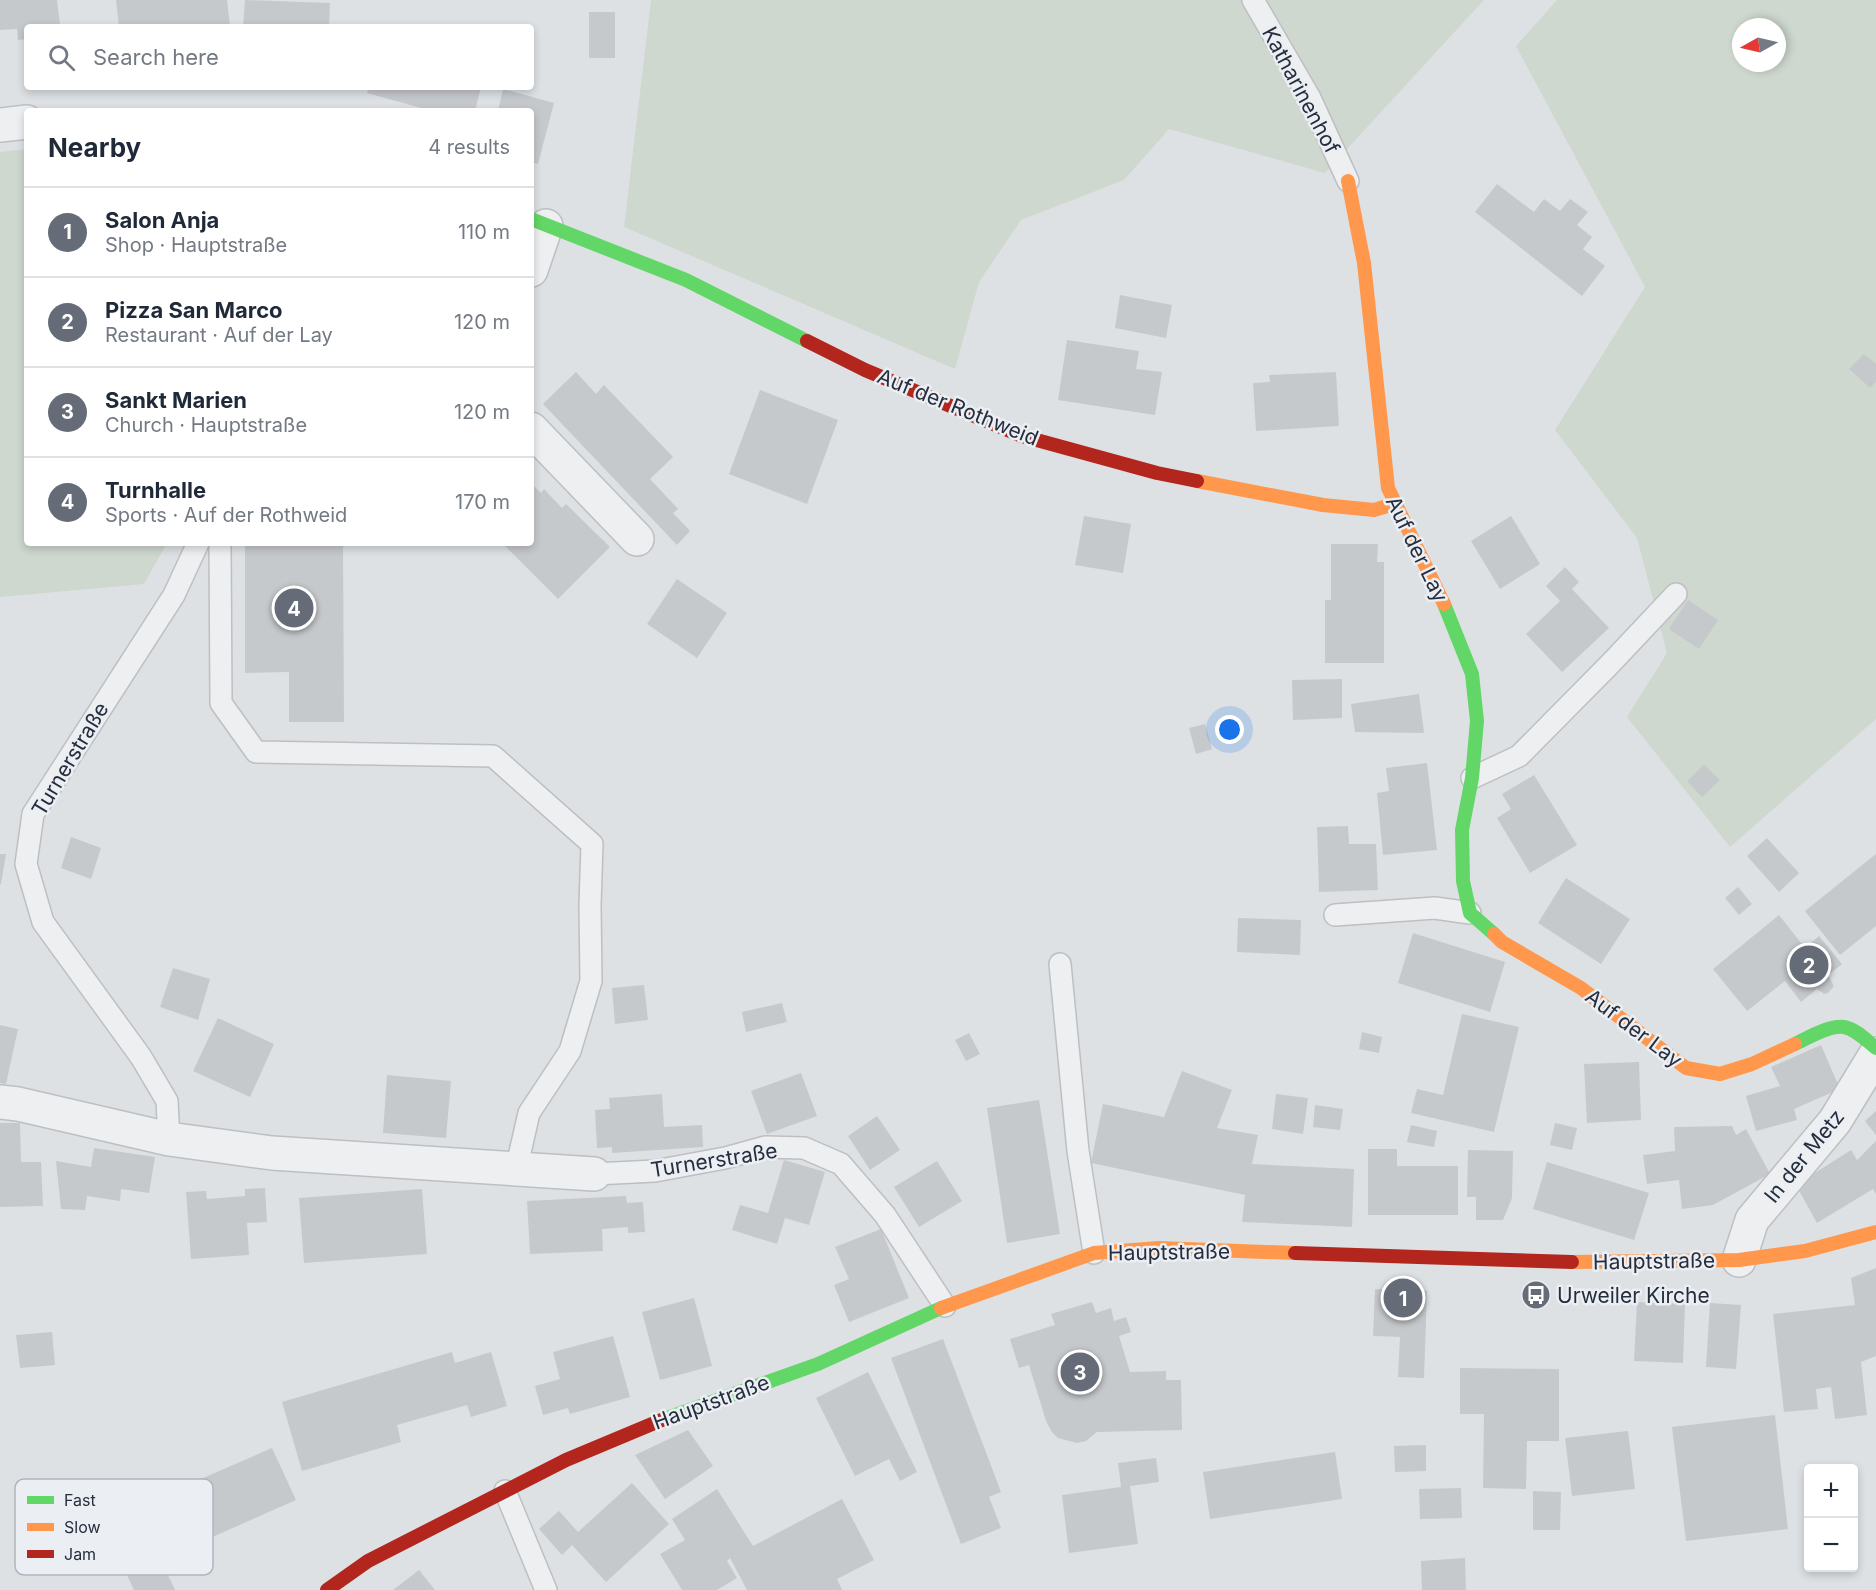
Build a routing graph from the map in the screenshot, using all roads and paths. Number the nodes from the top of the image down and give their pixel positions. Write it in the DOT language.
graph roads {
  1 [pos="1252,0"];
  2 [pos="24,122"];
  3 [pos="0,125"];
  4 [pos="1348,181"];
  5 [pos="539,222"];
  6 [pos="534,252"];
  7 [pos="534,432"];
  8 [pos="1394,504"];
  9 [pos="637,539"];
  10 [pos="197,546"];
  11 [pos="220,546"];
  12 [pos="1677,594"];
  13 [pos="1472,778"];
  14 [pos="1470,913"];
  15 [pos="1335,915"];
  16 [pos="1060,964"];
  17 [pos="1876,1048"];
  18 [pos="1876,1054"];
  19 [pos="0,1102"];
  20 [pos="169,1138"];
  21 [pos="516,1170"];
  22 [pos="594,1174"];
  23 [pos="1876,1232"];
  24 [pos="1094,1253"];
  25 [pos="1739,1260"];
  26 [pos="945,1306"];
  27 [pos="505,1491"];
  28 [pos="327,1590"];
  29 [pos="546,1590"];
  1 -- 4 [label="lane, Katharinenhof"];
  2 -- 3 [label="street"];
  4 -- 8 [label="street, Auf der Lay"];
  5 -- 6 [label="street, Auf der Rothweid"];
  5 -- 8 [label="street, Auf der Rothweid"];
  7 -- 9 [label="street"];
  8 -- 13 [label="street, Auf der Lay"];
  10 -- 20 [label="lane, Turnerstraße"];
  11 -- 21 [label="lane"];
  12 -- 13 [label="lane"];
  13 -- 14 [label="street, Auf der Lay"];
  14 -- 15 [label="lane"];
  14 -- 17 [label="street, Auf der Lay"];
  16 -- 24 [label="lane"];
  18 -- 25 [label="street, In der Metz"];
  19 -- 20 [label="street, Turnerstraße"];
  20 -- 21 [label="street, Turnerstraße"];
  21 -- 22 [label="street, Turnerstraße"];
  22 -- 26 [label="lane, Turnerstraße"];
  23 -- 25 [label="street, Hauptstraße"];
  24 -- 25 [label="street, Hauptstraße"];
  24 -- 26 [label="street, Hauptstraße"];
  26 -- 27 [label="street, Hauptstraße"];
  27 -- 28 [label="street, Hauptstraße"];
  27 -- 29 [label="lane"];
}
